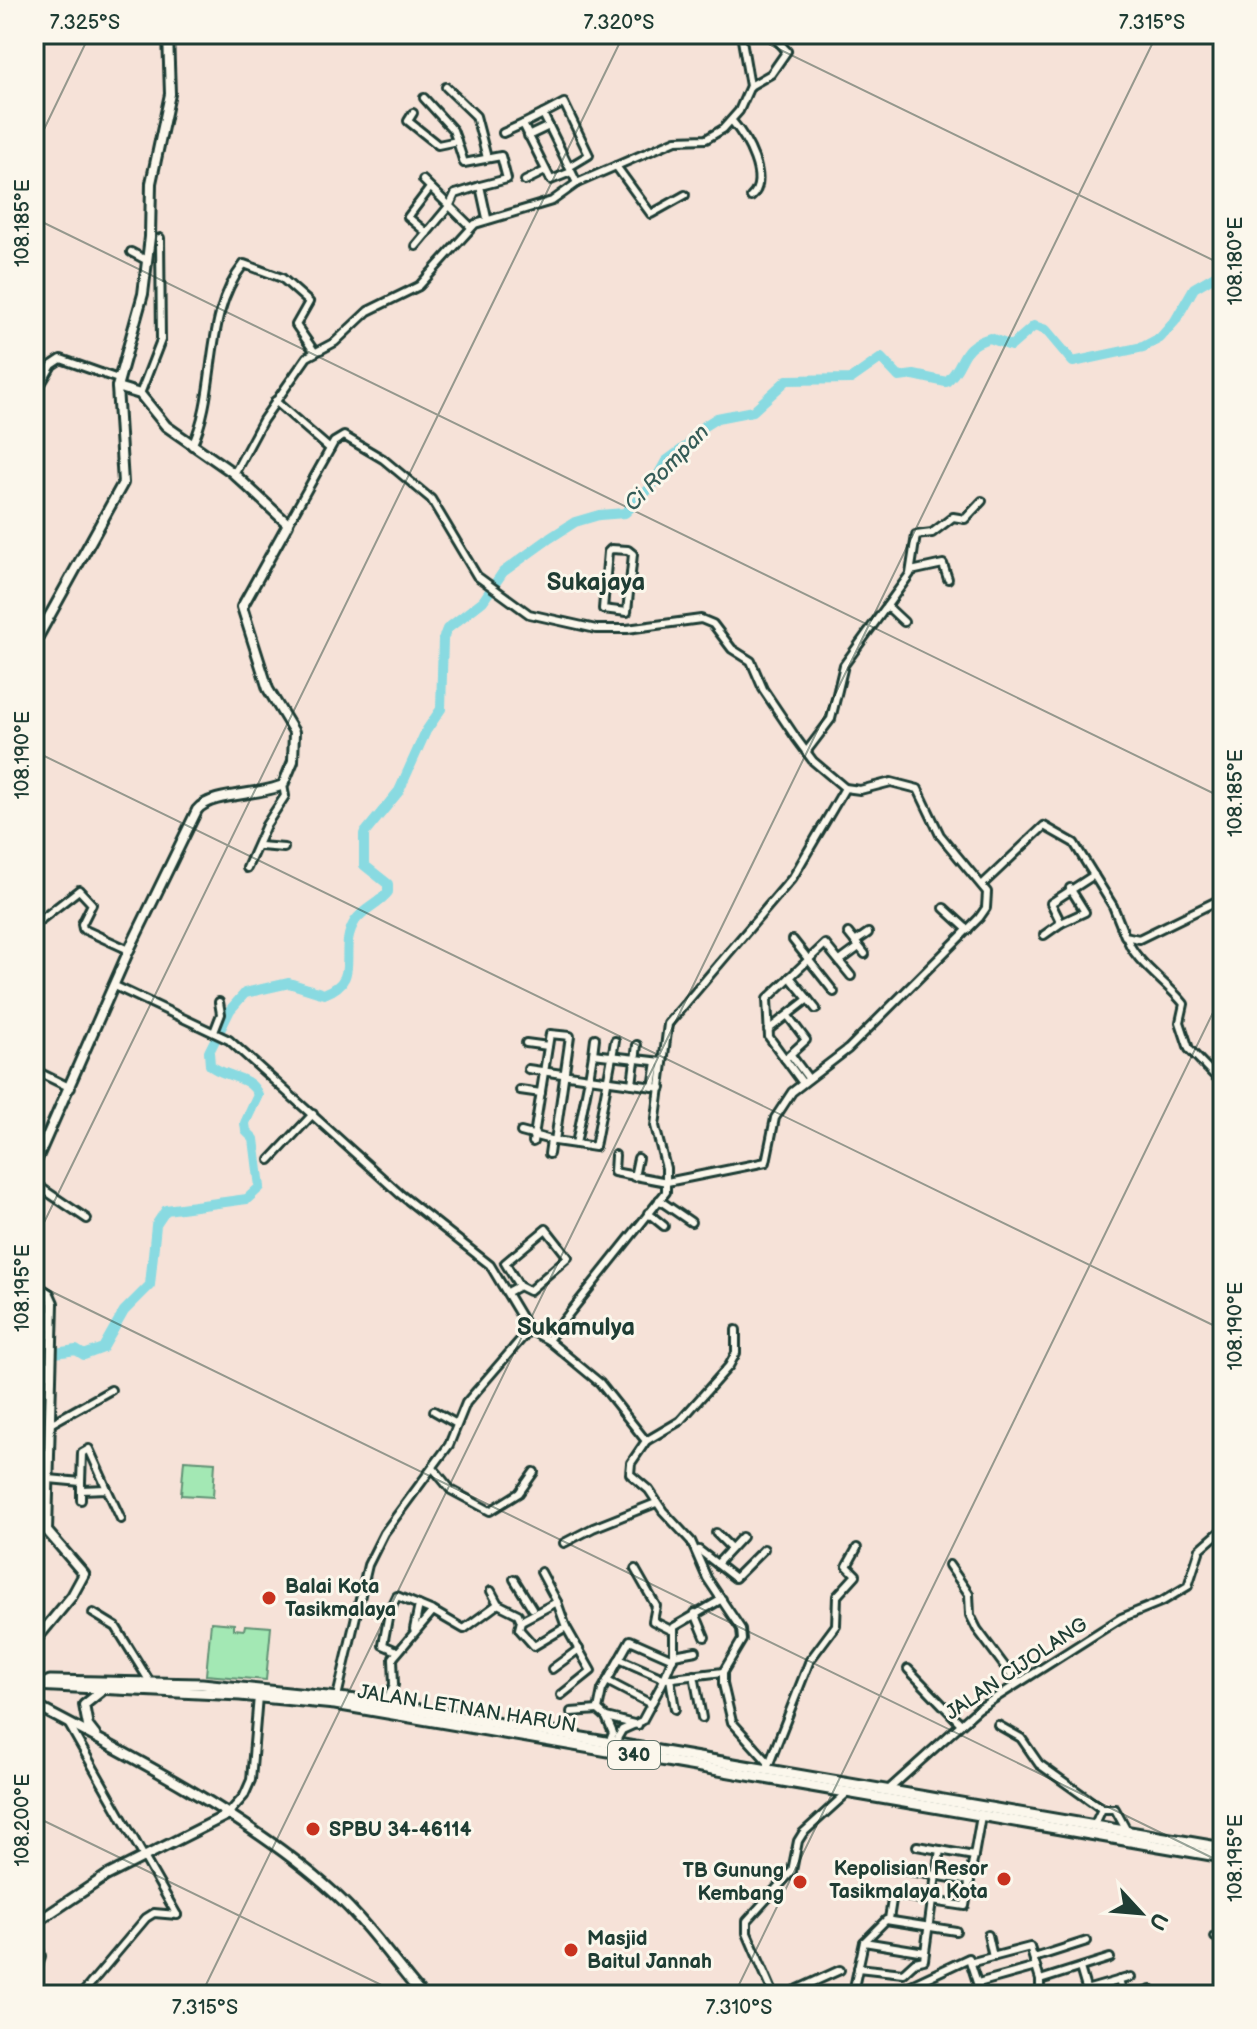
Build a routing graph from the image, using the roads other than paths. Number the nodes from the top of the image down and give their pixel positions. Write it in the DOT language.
graph roads {
  1 [pos="168,34"];
  2 [pos="741,34"];
  3 [pos="771,34"];
  4 [pos="750,86"];
  5 [pos="446,87"];
  6 [pos="424,98"];
  7 [pos="413,113"];
  8 [pos="543,114"];
  9 [pos="732,121"];
  10 [pos="523,124"];
  11 [pos="549,126"];
  12 [pos="503,133"];
  13 [pos="528,136"];
  14 [pos="457,141"];
  15 [pos="487,158"];
  16 [pos="616,166"];
  17 [pos="570,169"];
  18 [pos="543,172"];
  19 [pos="423,180"];
  20 [pos="525,181"];
  21 [pos="577,183"];
  22 [pos="480,186"];
  23 [pos="430,188"];
  24 [pos="685,195"];
  25 [pos="751,197"];
  26 [pos="450,205"];
  27 [pos="487,218"];
  28 [pos="471,227"];
  29 [pos="427,233"];
  30 [pos="160,238"];
  31 [pos="416,246"];
  32 [pos="131,252"];
  33 [pos="146,260"];
  34 [pos="314,351"];
  35 [pos="117,383"];
  36 [pos="140,394"];
  37 [pos="34,397"];
  38 [pos="275,401"];
  39 [pos="192,446"];
  40 [pos="330,449"];
  41 [pos="234,474"];
  42 [pos="982,501"];
  43 [pos="288,524"];
  44 [pos="911,571"];
  45 [pos="948,579"];
  46 [pos="887,606"];
  47 [pos="615,612"];
  48 [pos="904,622"];
  49 [pos="614,629"];
  50 [pos="34,644"];
  51 [pos="806,752"];
  52 [pos="283,785"];
  53 [pos="845,788"];
  54 [pos="260,846"];
  55 [pos="284,848"];
  56 [pos="247,868"];
  57 [pos="1094,875"];
  58 [pos="983,884"];
  59 [pos="1070,888"];
  60 [pos="1223,898"];
  61 [pos="944,908"];
  62 [pos="1061,923"];
  63 [pos="34,925"];
  64 [pos="968,930"];
  65 [pos="848,933"];
  66 [pos="868,933"];
  67 [pos="1044,935"];
  68 [pos="1127,937"];
  69 [pos="793,940"];
  70 [pos="857,944"];
  71 [pos="129,950"];
  72 [pos="865,954"];
  73 [pos="807,959"];
  74 [pos="840,961"];
  75 [pos="851,976"];
  76 [pos="790,977"];
  77 [pos="115,986"];
  78 [pos="834,992"];
  79 [pos="808,999"];
  80 [pos="219,1002"];
  81 [pos="816,1009"];
  82 [pos="788,1016"];
  83 [pos="768,1030"];
  84 [pos="217,1034"];
  85 [pos="595,1038"];
  86 [pos="615,1041"];
  87 [pos="526,1043"];
  88 [pos="637,1045"];
  89 [pos="548,1046"];
  90 [pos="593,1054"];
  91 [pos="613,1055"];
  92 [pos="788,1057"];
  93 [pos="635,1058"];
  94 [pos="660,1062"];
  95 [pos="528,1069"];
  96 [pos="34,1070"];
  97 [pos="545,1071"];
  98 [pos="1223,1072"];
  99 [pos="566,1074"];
  100 [pos="589,1078"];
  101 [pos="805,1080"];
  102 [pos="609,1081"];
  103 [pos="632,1084"];
  104 [pos="71,1088"];
  105 [pos="657,1088"];
  106 [pos="520,1090"];
  107 [pos="541,1093"];
  108 [pos="313,1114"];
  109 [pos="521,1132"];
  110 [pos="534,1139"];
  111 [pos="553,1140"];
  112 [pos="576,1144"];
  113 [pos="549,1154"];
  114 [pos="615,1155"];
  115 [pos="638,1158"];
  116 [pos="270,1160"];
  117 [pos="34,1166"];
  118 [pos="634,1177"];
  119 [pos="667,1182"];
  120 [pos="34,1183"];
  121 [pos="659,1200"];
  122 [pos="648,1213"];
  123 [pos="87,1219"];
  124 [pos="691,1222"];
  125 [pos="664,1226"];
  126 [pos="34,1284"];
  127 [pos="519,1286"];
  128 [pos="508,1292"];
  129 [pos="529,1330"];
  130 [pos="736,1330"];
  131 [pos="548,1340"];
  132 [pos="111,1390"];
  133 [pos="434,1411"];
  134 [pos="52,1423"];
  135 [pos="455,1423"];
  136 [pos="646,1441"];
  137 [pos="97,1462"];
  138 [pos="81,1465"];
  139 [pos="433,1468"];
  140 [pos="534,1472"];
  141 [pos="49,1479"];
  142 [pos="81,1482"];
  143 [pos="107,1489"];
  144 [pos="81,1490"];
  145 [pos="81,1500"];
  146 [pos="656,1503"];
  147 [pos="121,1519"];
  148 [pos="1223,1529"];
  149 [pos="716,1533"];
  150 [pos="742,1537"];
  151 [pos="564,1543"];
  152 [pos="696,1548"];
  153 [pos="731,1548"];
  154 [pos="857,1548"];
  155 [pos="764,1549"];
  156 [pos="717,1564"];
  157 [pos="949,1565"];
  158 [pos="635,1569"];
  159 [pos="541,1572"];
  160 [pos="514,1579"];
  161 [pos="491,1591"];
  162 [pos="722,1599"];
  163 [pos="557,1602"];
  164 [pos="498,1604"];
  165 [pos="419,1605"];
  166 [pos="358,1606"];
  167 [pos="433,1611"];
  168 [pos="533,1611"];
  169 [pos="93,1613"];
  170 [pos="389,1613"];
  171 [pos="695,1613"];
  172 [pos="519,1618"];
  173 [pos="566,1627"];
  174 [pos="414,1630"];
  175 [pos="671,1630"];
  176 [pos="705,1637"];
  177 [pos="34,1642"];
  178 [pos="579,1649"];
  179 [pos="397,1651"];
  180 [pos="696,1651"];
  181 [pos="673,1657"];
  182 [pos="619,1659"];
  183 [pos="552,1669"];
  184 [pos="908,1669"];
  185 [pos="723,1672"];
  186 [pos="694,1675"];
  187 [pos="666,1680"];
  188 [pos="607,1681"];
  189 [pos="150,1682"];
  190 [pos="1017,1683"];
  191 [pos="38,1685"];
  192 [pos="202,1688"];
  193 [pos="104,1689"];
  194 [pos="561,1695"];
  195 [pos="258,1696"];
  196 [pos="336,1701"];
  197 [pos="384,1704"];
  198 [pos="651,1704"];
  199 [pos="34,1705"];
  200 [pos="675,1709"];
  201 [pos="598,1710"];
  202 [pos="571,1712"];
  203 [pos="606,1717"];
  204 [pos="702,1718"];
  205 [pos="68,1723"];
  206 [pos="960,1723"];
  207 [pos="638,1725"];
  208 [pos="998,1725"];
  209 [pos="523,1731"];
  210 [pos="96,1737"];
  211 [pos="611,1744"];
  212 [pos="769,1768"];
  213 [pos="818,1783"];
  214 [pos="887,1791"];
  215 [pos="847,1793"];
  216 [pos="953,1807"];
  217 [pos="1102,1809"];
  218 [pos="227,1815"];
  219 [pos="981,1816"];
  220 [pos="1093,1827"];
  221 [pos="1132,1836"];
  222 [pos="917,1846"];
  223 [pos="1223,1848"];
  224 [pos="940,1850"];
  225 [pos="142,1856"];
  226 [pos="974,1856"];
  227 [pos="1223,1857"];
  228 [pos="903,1870"];
  229 [pos="936,1875"];
  230 [pos="970,1881"];
  231 [pos="932,1901"];
  232 [pos="889,1919"];
  233 [pos="34,1924"];
  234 [pos="929,1926"];
  235 [pos="34,1931"];
  236 [pos="956,1931"];
  237 [pos="1223,1932"];
  238 [pos="988,1935"];
  239 [pos="1215,1937"];
  240 [pos="1087,1941"];
  241 [pos="864,1942"];
  242 [pos="925,1952"];
  243 [pos="993,1957"];
  244 [pos="1034,1958"];
  245 [pos="1110,1958"];
  246 [pos="973,1962"];
  247 [pos="1036,1967"];
  248 [pos="858,1968"];
  249 [pos="1080,1968"];
  250 [pos="840,1970"];
  251 [pos="1131,1977"];
  252 [pos="1040,1980"];
  253 [pos="1119,1980"];
  254 [pos="34,1982"];
  255 [pos="978,1983"];
  256 [pos="1151,1990"];
  257 [pos="853,1992"];
  258 [pos="1087,1993"];
  259 [pos="81,1995"];
  260 [pos="422,1995"];
  261 [pos="774,1995"];
  262 [pos="785,1995"];
  263 [pos="890,1995"];
  264 [pos="939,1995"];
  265 [pos="954,1995"];
  266 [pos="981,1995"];
  267 [pos="1026,1995"];
  268 [pos="1123,1995"];
  269 [pos="1137,1995"];
  1 -- 33 [label="street"];
  2 -- 4 [label="street"];
  3 -- 4 [label="street"];
  4 -- 9 [label="street"];
  5 -- 15 [label="street"];
  6 -- 14 [label="street"];
  7 -- 14 [label="street"];
  8 -- 10 [label="street"];
  8 -- 11 [label="street"];
  8 -- 17 [label="street"];
  9 -- 16 [label="street"];
  9 -- 25 [label="street"];
  10 -- 12 [label="street"];
  10 -- 13 [label="street"];
  11 -- 13 [label="street"];
  11 -- 17 [label="street"];
  13 -- 18 [label="street"];
  14 -- 15 [label="street"];
  15 -- 22 [label="street"];
  16 -- 21 [label="street"];
  16 -- 24 [label="street"];
  17 -- 18 [label="street"];
  17 -- 21 [label="street"];
  18 -- 20 [label="street"];
  19 -- 23 [label="street"];
  21 -- 27 [label="street"];
  22 -- 26 [label="street"];
  22 -- 27 [label="street"];
  23 -- 26 [label="street"];
  23 -- 29 [label="street"];
  26 -- 28 [label="street"];
  26 -- 29 [label="street"];
  27 -- 28 [label="street"];
  28 -- 34 [label="street"];
  29 -- 31 [label="street"];
  30 -- 36 [label="street"];
  32 -- 33 [label="street"];
  33 -- 35 [label="street"];
  34 -- 38 [label="street"];
  34 -- 39 [label="street"];
  35 -- 36 [label="street"];
  35 -- 37 [label="street"];
  35 -- 50 [label="street"];
  36 -- 39 [label="street"];
  38 -- 40 [label="street"];
  38 -- 41 [label="street"];
  39 -- 41 [label="street"];
  40 -- 43 [label="street"];
  40 -- 49 [label="street"];
  41 -- 43 [label="street"];
  42 -- 44 [label="street"];
  43 -- 52 [label="street"];
  44 -- 45 [label="street"];
  44 -- 46 [label="street"];
  46 -- 48 [label="street"];
  46 -- 51 [label="street"];
  47 -- 47 [label="street"];
  47 -- 49 [label="street"];
  49 -- 51 [label="street"];
  51 -- 53 [label="street"];
  52 -- 54 [label="street"];
  52 -- 71 [label="street"];
  53 -- 58 [label="street"];
  53 -- 94 [label="street"];
  54 -- 55 [label="street"];
  54 -- 56 [label="street"];
  57 -- 58 [label="street"];
  57 -- 59 [label="street"];
  57 -- 68 [label="street"];
  58 -- 64 [label="street"];
  59 -- 62 [label="street"];
  59 -- 62 [label="street"];
  60 -- 68 [label="street"];
  61 -- 64 [label="street"];
  62 -- 67 [label="street"];
  63 -- 71 [label="street"];
  64 -- 101 [label="street"];
  65 -- 70 [label="street"];
  66 -- 70 [label="street"];
  68 -- 98 [label="street"];
  69 -- 73 [label="street"];
  70 -- 72 [label="street"];
  70 -- 74 [label="street"];
  71 -- 77 [label="street"];
  73 -- 74 [label="street"];
  73 -- 76 [label="street"];
  73 -- 78 [label="street"];
  74 -- 75 [label="street"];
  76 -- 79 [label="street"];
  76 -- 83 [label="street"];
  77 -- 84 [label="street"];
  77 -- 104 [label="street"];
  79 -- 81 [label="street"];
  79 -- 82 [label="street"];
  80 -- 84 [label="street"];
  82 -- 83 [label="street"];
  82 -- 92 [label="street"];
  83 -- 92 [label="street"];
  84 -- 108 [label="street"];
  85 -- 90 [label="street"];
  86 -- 91 [label="street"];
  87 -- 89 [label="street"];
  88 -- 93 [label="street"];
  89 -- 97 [label="street"];
  89 -- 99 [label="street"];
  90 -- 91 [label="street"];
  90 -- 100 [label="street"];
  91 -- 93 [label="street"];
  91 -- 102 [label="street"];
  92 -- 101 [label="street"];
  93 -- 94 [label="street"];
  93 -- 103 [label="street"];
  94 -- 105 [label="street"];
  95 -- 97 [label="street"];
  96 -- 104 [label="street"];
  97 -- 99 [label="street"];
  97 -- 107 [label="street"];
  99 -- 100 [label="street"];
  99 -- 111 [label="street"];
  100 -- 102 [label="street"];
  100 -- 112 [label="street"];
  101 -- 119 [label="street"];
  102 -- 103 [label="street"];
  102 -- 112 [label="street"];
  103 -- 105 [label="street"];
  104 -- 117 [label="street"];
  105 -- 119 [label="street"];
  106 -- 107 [label="street"];
  107 -- 110 [label="street"];
  108 -- 116 [label="street"];
  108 -- 128 [label="street"];
  109 -- 110 [label="street"];
  110 -- 111 [label="street"];
  111 -- 112 [label="street"];
  111 -- 113 [label="street"];
  114 -- 118 [label="street"];
  115 -- 118 [label="street"];
  118 -- 119 [label="street"];
  119 -- 121 [label="street"];
  120 -- 123 [label="street"];
  121 -- 122 [label="street"];
  121 -- 124 [label="street"];
  122 -- 125 [label="street"];
  122 -- 131 [label="street"];
  126 -- 134 [label="street"];
  127 -- 127 [label="street"];
  127 -- 128 [label="street"];
  128 -- 129 [label="street"];
  129 -- 131 [label="street"];
  129 -- 135 [label="street"];
  130 -- 136 [label="street"];
  131 -- 136 [label="street"];
  132 -- 134 [label="street"];
  133 -- 135 [label="street"];
  134 -- 141 [label="street"];
  135 -- 139 [label="street"];
  136 -- 146 [label="street"];
  137 -- 138 [label="street"];
  137 -- 138 [label="street"];
  137 -- 143 [label="street"];
  138 -- 142 [label="street"];
  139 -- 140 [label="street"];
  139 -- 166 [label="street"];
  141 -- 142 [label="street"];
  141 -- 177 [label="street"];
  142 -- 144 [label="street"];
  143 -- 144 [label="street"];
  143 -- 147 [label="street"];
  144 -- 145 [label="street"];
  146 -- 151 [label="street"];
  146 -- 152 [label="street"];
  148 -- 190 [label="street, JALAN CIJOLANG"];
  149 -- 153 [label="street"];
  150 -- 153 [label="street"];
  152 -- 156 [label="street"];
  152 -- 162 [label="street"];
  153 -- 156 [label="street"];
  154 -- 212 [label="street"];
  155 -- 156 [label="street"];
  157 -- 190 [label="street"];
  158 -- 175 [label="street"];
  159 -- 163 [label="street"];
  160 -- 168 [label="street"];
  161 -- 164 [label="street"];
  162 -- 171 [label="street"];
  162 -- 185 [label="street"];
  163 -- 168 [label="street"];
  163 -- 173 [label="street"];
  164 -- 167 [label="street"];
  164 -- 172 [label="street"];
  165 -- 167 [label="street"];
  165 -- 170 [label="street"];
  165 -- 174 [label="street"];
  166 -- 170 [label="street"];
  166 -- 196 [label="street"];
  167 -- 174 [label="street"];
  168 -- 172 [label="street"];
  169 -- 189 [label="street"];
  170 -- 179 [label="street"];
  171 -- 175 [label="street"];
  171 -- 176 [label="street"];
  172 -- 173 [label="street"];
  173 -- 178 [label="street"];
  174 -- 179 [label="street"];
  175 -- 181 [label="street"];
  178 -- 183 [label="street"];
  178 -- 194 [label="street"];
  179 -- 197 [label="street"];
  180 -- 181 [label="street"];
  181 -- 182 [label="street"];
  181 -- 187 [label="street"];
  182 -- 187 [label="street"];
  182 -- 188 [label="street"];
  184 -- 206 [label="street"];
  185 -- 186 [label="street"];
  185 -- 212 [label="street"];
  186 -- 187 [label="street"];
  186 -- 204 [label="street"];
  187 -- 198 [label="street"];
  187 -- 200 [label="street"];
  188 -- 198 [label="street"];
  188 -- 201 [label="street"];
  189 -- 191 [label="main road, JALAN LETNAN HARUN / 340"];
  189 -- 192 [label="main road, JALAN LETNAN HARUN / 340"];
  190 -- 206 [label="street, JALAN CIJOLANG"];
  191 -- 193 [label="main road, JALAN LETNAN HARUN / 340"];
  192 -- 193 [label="main road, JALAN LETNAN HARUN / 340"];
  192 -- 195 [label="main road, JALAN LETNAN HARUN / 340"];
  192 -- 196 [label="main road, JALAN LETNAN HARUN / 340"];
  193 -- 210 [label="street"];
  195 -- 196 [label="main road, JALAN LETNAN HARUN / 340"];
  195 -- 218 [label="street"];
  196 -- 197 [label="main road"];
  196 -- 209 [label="main road, JALAN LETNAN HARUN / 340"];
  197 -- 209 [label="main road"];
  198 -- 207 [label="street"];
  199 -- 205 [label="street"];
  201 -- 202 [label="street"];
  201 -- 203 [label="street"];
  203 -- 207 [label="street"];
  203 -- 211 [label="street"];
  205 -- 210 [label="street"];
  205 -- 225 [label="street"];
  206 -- 214 [label="street, JALAN CIJOLANG"];
  207 -- 211 [label="street"];
  208 -- 217 [label="street"];
  209 -- 211 [label="main road, JALAN LETNAN HARUN"];
  209 -- 213 [label="main road, JALAN LETNAN HARUN / 340"];
  210 -- 218 [label="street"];
  211 -- 212 [label="main road, JALAN LETNAN HARUN"];
  212 -- 213 [label="main road, JALAN LETNAN HARUN / 340"];
  213 -- 214 [label="main road, JALAN LETNAN HARUN / 340"];
  213 -- 215 [label="main road, JALAN LETNAN HARUN / 340"];
  214 -- 216 [label="main road, JALAN LETNAN HARUN / 340"];
  215 -- 216 [label="main road, JALAN LETNAN HARUN / 340"];
  215 -- 261 [label="street"];
  216 -- 219 [label="main road, JALAN LETNAN HARUN / 340"];
  216 -- 220 [label="main road, JALAN LETNAN HARUN / 340"];
  217 -- 220 [label="street"];
  217 -- 221 [label="street"];
  218 -- 225 [label="street"];
  218 -- 260 [label="street"];
  219 -- 221 [label="main road, JALAN LETNAN HARUN / 340"];
  219 -- 226 [label="street"];
  220 -- 221 [label="main road, JALAN LETNAN HARUN / 340"];
  221 -- 223 [label="main road, JALAN LETNAN HARUN / 340"];
  221 -- 227 [label="main road, JALAN LETNAN HARUN / 340"];
  222 -- 224 [label="street"];
  224 -- 226 [label="street"];
  224 -- 229 [label="street"];
  225 -- 233 [label="street"];
  225 -- 259 [label="street"];
  226 -- 230 [label="street"];
  228 -- 229 [label="street"];
  229 -- 230 [label="street"];
  229 -- 231 [label="street"];
  230 -- 231 [label="street"];
  231 -- 232 [label="street"];
  231 -- 234 [label="street"];
  232 -- 234 [label="street"];
  232 -- 241 [label="street"];
  234 -- 236 [label="street"];
  234 -- 242 [label="street"];
  235 -- 254 [label="street"];
  237 -- 239 [label="street"];
  238 -- 243 [label="street"];
  240 -- 244 [label="street"];
  241 -- 242 [label="street"];
  241 -- 248 [label="street"];
  242 -- 248 [label="street"];
  243 -- 244 [label="street"];
  243 -- 246 [label="street"];
  244 -- 247 [label="street"];
  245 -- 249 [label="street"];
  246 -- 255 [label="street"];
  246 -- 263 [label="street"];
  247 -- 252 [label="street"];
  247 -- 255 [label="street"];
  248 -- 257 [label="street"];
  249 -- 252 [label="street"];
  249 -- 258 [label="street"];
  250 -- 262 [label="street"];
  251 -- 253 [label="street"];
  252 -- 267 [label="street"];
  253 -- 258 [label="street"];
  253 -- 268 [label="street"];
  255 -- 266 [label="street"];
  256 -- 269 [label="street"];
  264 -- 265 [label="street"];
}
